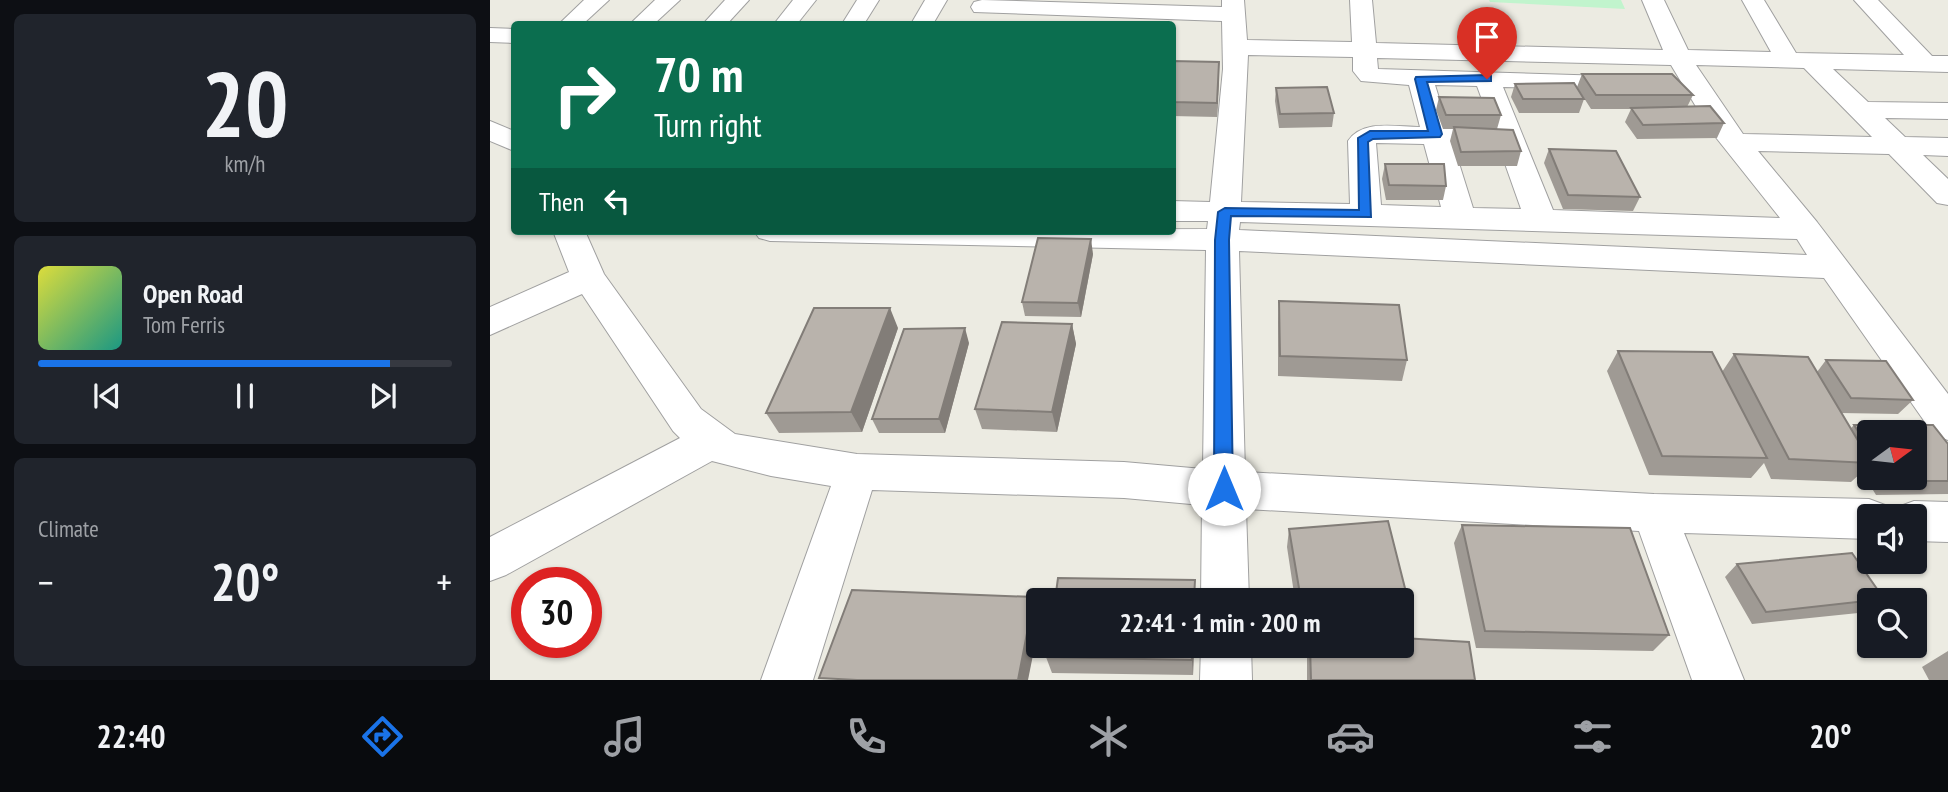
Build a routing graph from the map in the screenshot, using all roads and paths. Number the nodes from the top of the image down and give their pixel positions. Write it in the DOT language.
graph roads {
  1 [pos="598,0"];
  2 [pos="668,0"];
  3 [pos="738,0"];
  4 [pos="805,0"];
  5 [pos="868,0"];
  6 [pos="936,0"];
  7 [pos="1361,0"];
  8 [pos="1653,0"];
  9 [pos="1753,0"];
  10 [pos="1865,0"];
  11 [pos="1234,7"];
  12 [pos="982,11"];
  13 [pos="574,21"];
  14 [pos="644,21"];
  15 [pos="717,21"];
  16 [pos="788,21"];
  17 [pos="855,21"];
  18 [pos="924,21"];
  19 [pos="490,34"];
  20 [pos="511,36"];
  21 [pos="1364,49"];
  22 [pos="1798,59"];
  23 [pos="1228,61"];
  24 [pos="1936,63"];
  25 [pos="1673,76"];
  26 [pos="1420,79"];
  27 [pos="1487,79"];
  28 [pos="1859,110"];
  29 [pos="1948,111"];
  30 [pos="490,129"];
  31 [pos="1436,134"];
  32 [pos="1511,137"];
  33 [pos="511,141"];
  34 [pos="1734,142"];
  35 [pos="1894,145"];
  36 [pos="1948,147"];
  37 [pos="1948,196"];
  38 [pos="1176,212"];
  39 [pos="1366,214"];
  40 [pos="1460,218"];
  41 [pos="1541,220"];
  42 [pos="1224,226"];
  43 [pos="1176,227"];
  44 [pos="1806,229"];
  45 [pos="571,235"];
  46 [pos="1833,267"];
  47 [pos="588,277"];
  48 [pos="490,321"];
  49 [pos="1948,424"];
  50 [pos="711,441"];
  51 [pos="857,472"];
  52 [pos="1224,489"];
  53 [pos="1654,513"];
  54 [pos="1857,519"];
  55 [pos="1927,521"];
  56 [pos="1948,522"];
  57 [pos="490,560"];
  58 [pos="1225,588"];
  59 [pos="1226,658"];
  60 [pos="787,680"];
  61 [pos="1226,680"];
  62 [pos="1718,680"];
  1 -- 13 [label="street"];
  2 -- 14 [label="street"];
  3 -- 15 [label="street"];
  4 -- 16 [label="street"];
  5 -- 17 [label="street"];
  6 -- 18 [label="street"];
  7 -- 21 [label="street"];
  8 -- 25 [label="street"];
  9 -- 22 [label="street"];
  10 -- 24 [label="street"];
  11 -- 12 [label="street"];
  11 -- 23 [label="street"];
  19 -- 20 [label="street"];
  21 -- 23 [label="street"];
  21 -- 25 [label="street"];
  21 -- 26 [label="street"];
  22 -- 24 [label="street"];
  22 -- 25 [label="street"];
  22 -- 28 [label="street"];
  23 -- 42 [label="street"];
  25 -- 27 [label="street"];
  25 -- 34 [label="street"];
  26 -- 27 [label="street"];
  26 -- 31 [label="street"];
  27 -- 32 [label="street"];
  28 -- 29 [label="street"];
  28 -- 35 [label="street"];
  30 -- 33 [label="street"];
  31 -- 32 [label="street"];
  31 -- 39 [label="street"];
  31 -- 40 [label="street"];
  32 -- 41 [label="street"];
  34 -- 35 [label="street"];
  34 -- 44 [label="street"];
  35 -- 36 [label="street"];
  35 -- 37 [label="street"];
  38 -- 42 [label="street"];
  39 -- 40 [label="street"];
  39 -- 42 [label="street"];
  40 -- 41 [label="street"];
  41 -- 44 [label="street"];
  42 -- 43 [label="street"];
  42 -- 46 [label="street"];
  42 -- 52 [label="street"];
  44 -- 46 [label="street"];
  45 -- 47 [label="street"];
  46 -- 49 [label="street"];
  47 -- 48 [label="street"];
  47 -- 50 [label="street"];
  50 -- 51 [label="street"];
  50 -- 57 [label="street"];
  51 -- 52 [label="street"];
  51 -- 60 [label="street"];
  52 -- 53 [label="street"];
  52 -- 58 [label="street"];
  53 -- 54 [label="street"];
  53 -- 62 [label="street"];
  55 -- 56 [label="street"];
  59 -- 61 [label="street"];
}
